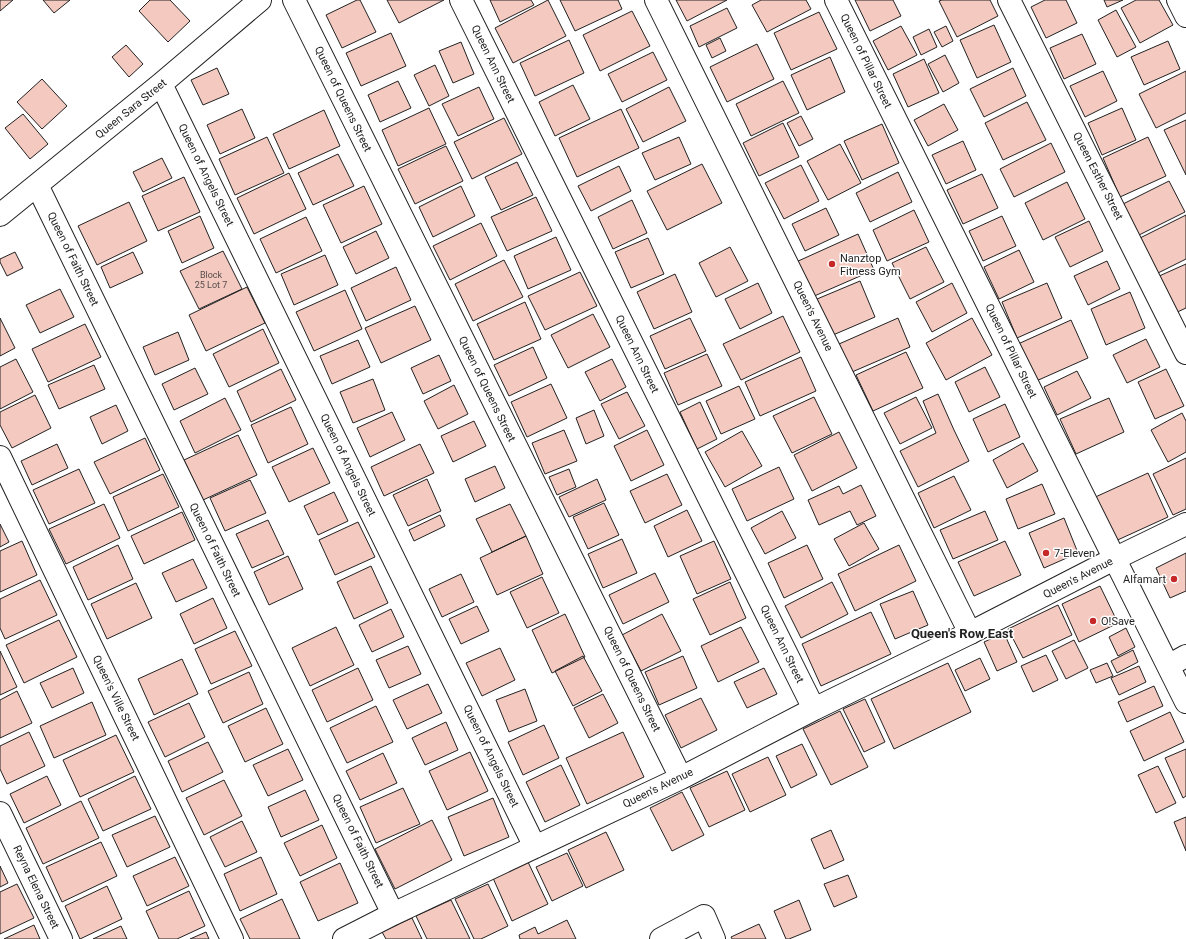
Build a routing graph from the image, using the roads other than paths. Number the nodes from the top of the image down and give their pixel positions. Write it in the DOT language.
graph roads {
  1 [pos="260,0"];
  2 [pos="294,0"];
  3 [pos="461,0"];
  4 [pos="656,0"];
  5 [pos="836,0"];
  6 [pos="1009,0"];
  7 [pos="1178,0"];
  8 [pos="1186,16"];
  9 [pos="161,84"];
  10 [pos="37,186"];
  11 [pos="0,215"];
  12 [pos="1186,353"];
  13 [pos="0,457"];
  14 [pos="1186,524"];
  15 [pos="1114,559"];
  16 [pos="970,633"];
  17 [pos="1177,661"];
  18 [pos="1186,702"];
  19 [pos="814,709"];
  20 [pos="681,778"];
  21 [pos="0,813"];
  22 [pos="535,847"];
  23 [pos="393,914"];
  24 [pos="61,939"];
  25 [pos="232,939"];
  26 [pos="344,939"];
  27 [pos="661,939"];
  28 [pos="714,939"];
  1 -- 9 [label="street, Queen Sara Street"];
  2 -- 20 [label="street, Queen of Queens Street"];
  3 -- 19 [label="street, Queen Ann Street"];
  4 -- 16 [label="street, Queen's Avenue"];
  5 -- 15 [label="street, Queen of Pillar Street"];
  6 -- 12 [label="street, Queen Esther Street"];
  7 -- 8 [label="street"];
  9 -- 10 [label="street, Queen Sara Street"];
  9 -- 22 [label="street, Queen of Angels Street"];
  10 -- 11 [label="street, Queen Sara Street"];
  10 -- 23 [label="street, Queen of Faith Street"];
  13 -- 25 [label="street, Queen's Ville Street"];
  14 -- 15 [label="street, Queen's Avenue"];
  15 -- 16 [label="street, Queen's Avenue"];
  15 -- 17 [label="street, Queen of Pillar Street"];
  16 -- 19 [label="street, Queen's Avenue"];
  17 -- 18 [label="street, Queen of Pillar Street"];
  19 -- 20 [label="street, Queen's Avenue"];
  20 -- 22 [label="street, Queen's Avenue"];
  21 -- 24 [label="street, Reyna Elena Street"];
  22 -- 23 [label="street, Queen's Avenue"];
  23 -- 26 [label="street, Queen's Avenue"];
  27 -- 28 [label="street"];
}
